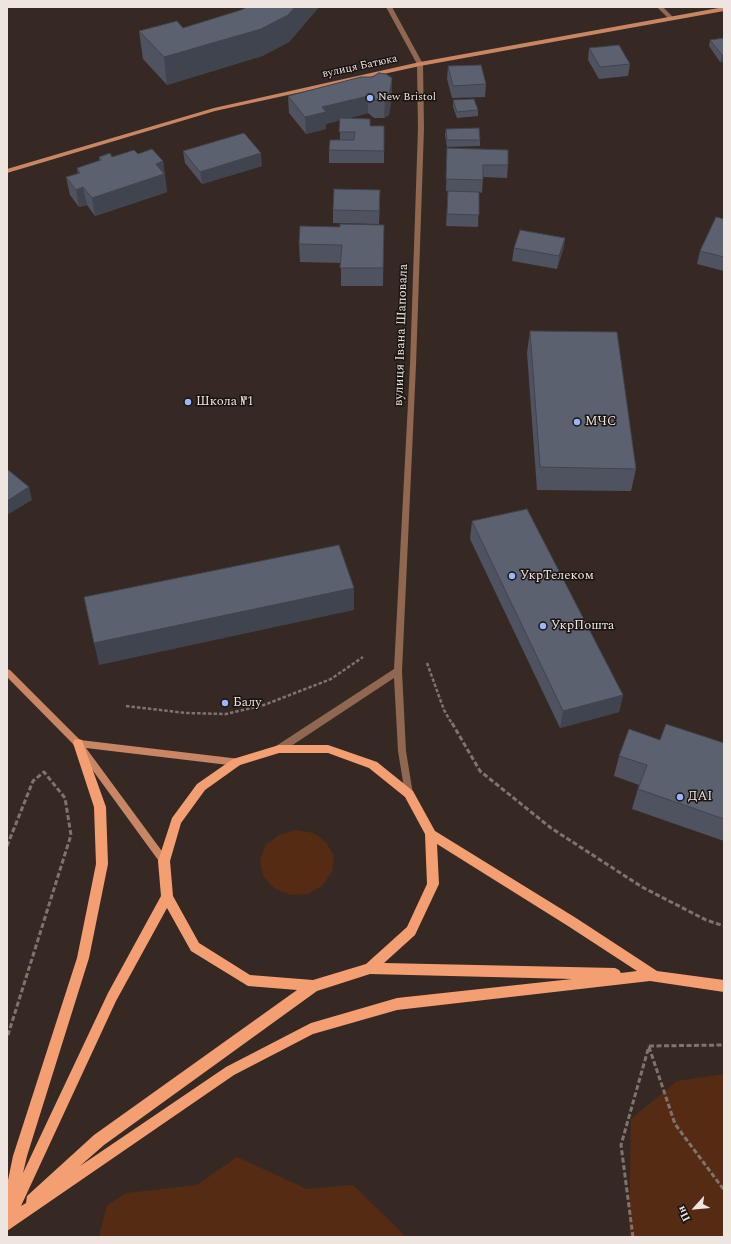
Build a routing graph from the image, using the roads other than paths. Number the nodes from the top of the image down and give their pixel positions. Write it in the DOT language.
graph roads {
  1 [pos="389,7"];
  2 [pos="660,7"];
  3 [pos="724,9"];
  4 [pos="672,19"];
  5 [pos="420,64"];
  6 [pos="7,171"];
  7 [pos="398,671"];
  8 [pos="7,672"];
  9 [pos="78,743"];
  10 [pos="279,749"];
  11 [pos="237,762"];
  12 [pos="409,794"];
  13 [pos="430,834"];
  14 [pos="164,861"];
  15 [pos="167,897"];
  16 [pos="370,968"];
  17 [pos="653,975"];
  18 [pos="313,986"];
  19 [pos="724,986"];
  20 [pos="7,1216"];
  21 [pos="7,1223"];
  1 -- 5 [label="street, вулиця Івана Шаповала"];
  2 -- 4 [label="street"];
  3 -- 4 [label="street, вулиця Батюка"];
  4 -- 5 [label="street, вулиця Батюка"];
  5 -- 6 [label="street, вулиця Батюка"];
  5 -- 7 [label="street, вулиця Івана Шаповала"];
  7 -- 10 [label="street"];
  7 -- 12 [label="street, вулиця Івана Шаповала"];
  8 -- 9 [label="street"];
  9 -- 11 [label="street"];
  9 -- 14 [label="street"];
  9 -- 20 [label="main road"];
  10 -- 11 [label="main road"];
  10 -- 12 [label="main road"];
  11 -- 14 [label="main road"];
  12 -- 13 [label="main road"];
  13 -- 16 [label="main road"];
  13 -- 17 [label="main road"];
  14 -- 15 [label="main road"];
  15 -- 18 [label="main road"];
  15 -- 21 [label="main road"];
  16 -- 17 [label="main road"];
  16 -- 18 [label="main road"];
  17 -- 19 [label="main road"];
  17 -- 21 [label="main road"];
  18 -- 21 [label="main road"];
}
